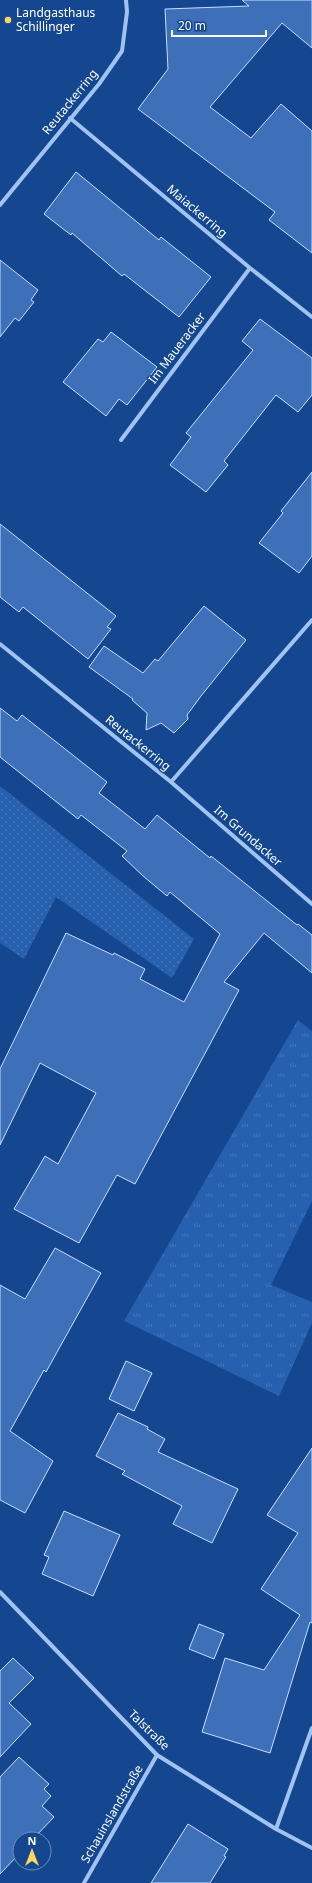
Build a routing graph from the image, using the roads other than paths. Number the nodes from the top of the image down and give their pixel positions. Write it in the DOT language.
graph roads {
  1 [pos="126,0"];
  2 [pos="70,118"];
  3 [pos="0,205"];
  4 [pos="250,268"];
  5 [pos="312,317"];
  6 [pos="121,440"];
  7 [pos="312,620"];
  8 [pos="0,644"];
  9 [pos="171,782"];
  10 [pos="312,904"];
  11 [pos="0,1592"];
  12 [pos="312,1728"];
  13 [pos="157,1755"];
  14 [pos="276,1829"];
  15 [pos="312,1848"];
  16 [pos="84,1883"];
  1 -- 2 [label="street, Reutackerring"];
  2 -- 3 [label="street, Reutackerring"];
  2 -- 4 [label="street, Maiackerring"];
  4 -- 5 [label="street, Maiackerring"];
  4 -- 6 [label="street, Im Maueracker"];
  7 -- 9 [label="street, Reutackerring"];
  8 -- 9 [label="street, Reutackerring"];
  9 -- 10 [label="street, Im Grundacker"];
  11 -- 13 [label="street, Talstraße"];
  12 -- 14 [label="street"];
  13 -- 14 [label="street, Talstraße"];
  13 -- 16 [label="street, Schauinslandstraße"];
  14 -- 15 [label="street, Talstraße"];
}
